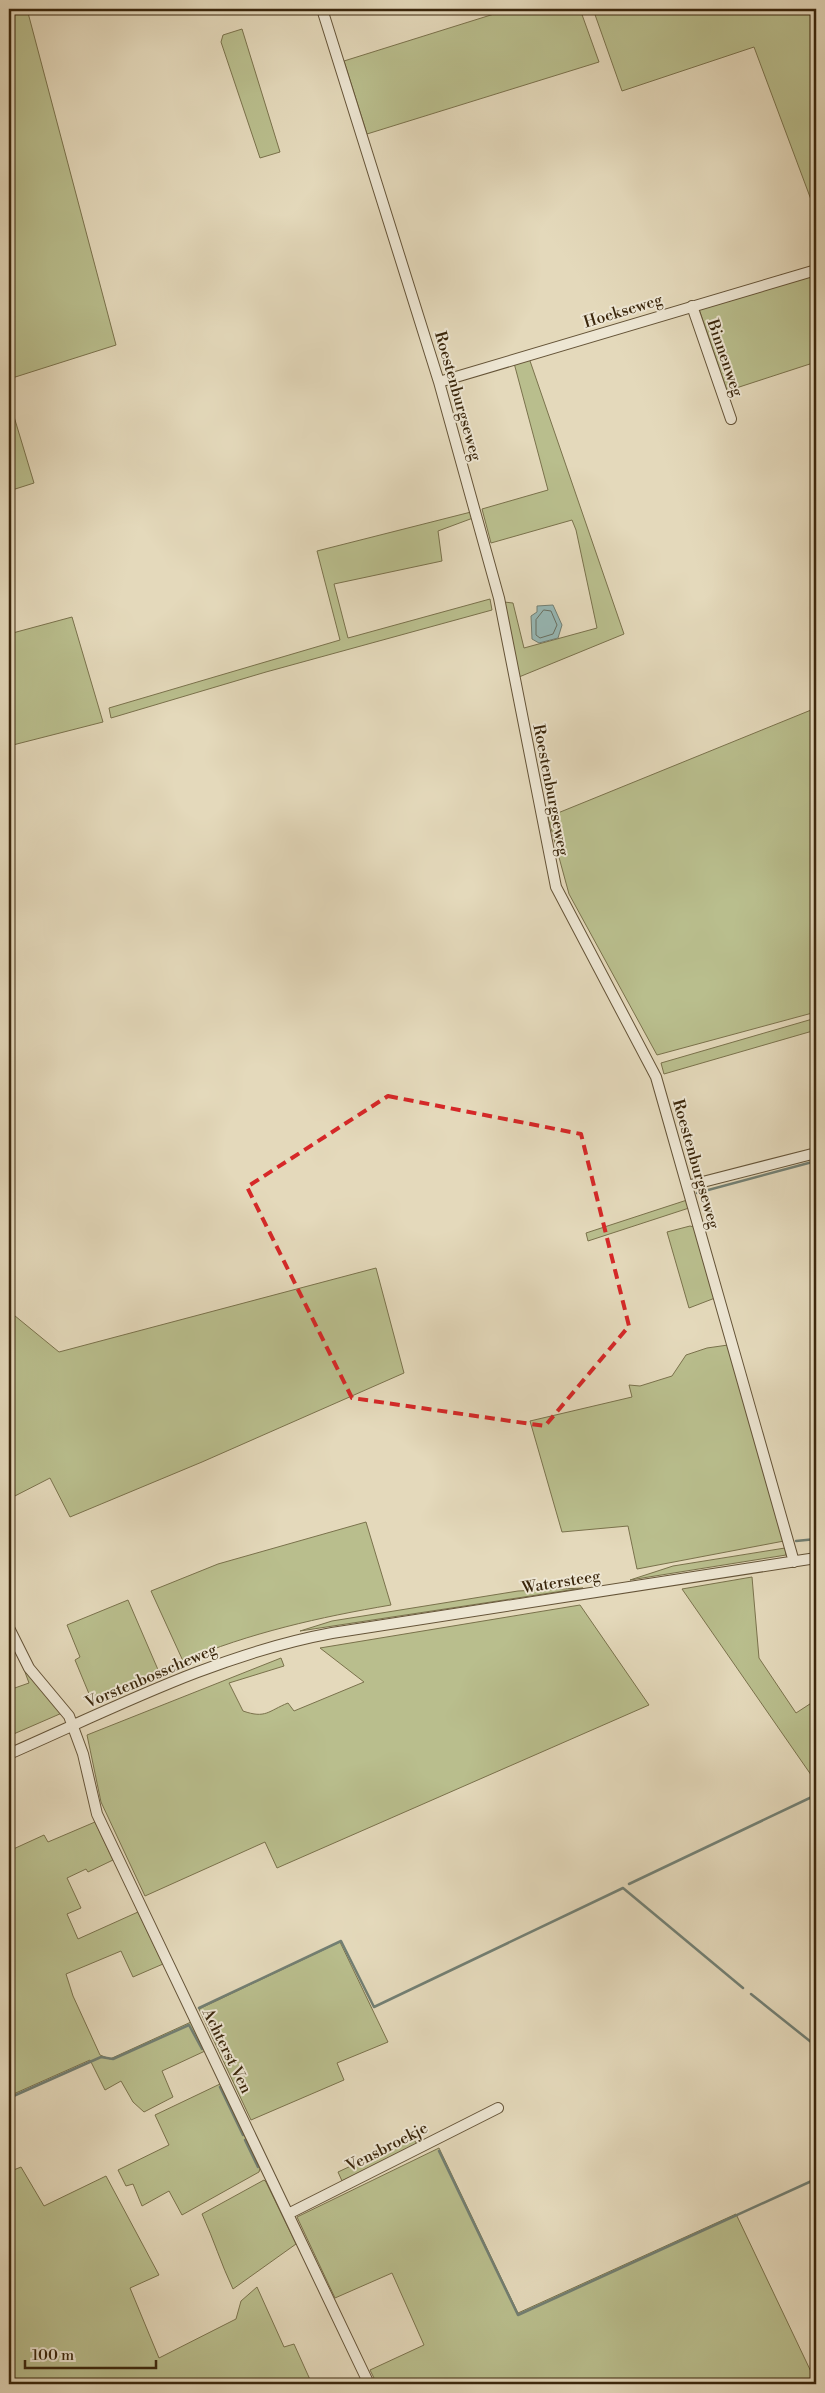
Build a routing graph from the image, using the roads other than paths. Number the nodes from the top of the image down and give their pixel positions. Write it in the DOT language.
graph roads {
  1 [pos="322,9"];
  2 [pos="816,270"];
  3 [pos="692,306"];
  4 [pos="439,382"];
  5 [pos="731,419"];
  6 [pos="816,1153"];
  7 [pos="687,1186"];
  8 [pos="816,1558"];
  9 [pos="794,1562"];
  10 [pos="9,1628"];
  11 [pos="310,1637"];
  12 [pos="73,1726"];
  13 [pos="9,1754"];
  14 [pos="498,2108"];
  15 [pos="288,2214"];
  16 [pos="369,2384"];
  1 -- 4 [label="street, Roestenburgseweg"];
  2 -- 3 [label="street, Hoekseweg"];
  3 -- 4 [label="street, Hoekseweg"];
  3 -- 5 [label="street, Binnenweg"];
  4 -- 7 [label="street, Roestenburgseweg"];
  6 -- 7 [label="street"];
  7 -- 9 [label="street, Roestenburgseweg"];
  8 -- 9 [label="street, Watersteeg"];
  9 -- 11 [label="street, Watersteeg"];
  10 -- 12 [label="street, Achterst Ven"];
  11 -- 12 [label="street, Vorstenbosscheweg"];
  12 -- 13 [label="street, Vorstenbosscheweg"];
  12 -- 15 [label="street, Achterst Ven"];
  14 -- 15 [label="street, Vensbroekje"];
  15 -- 16 [label="street, Achterst Ven"];
}
